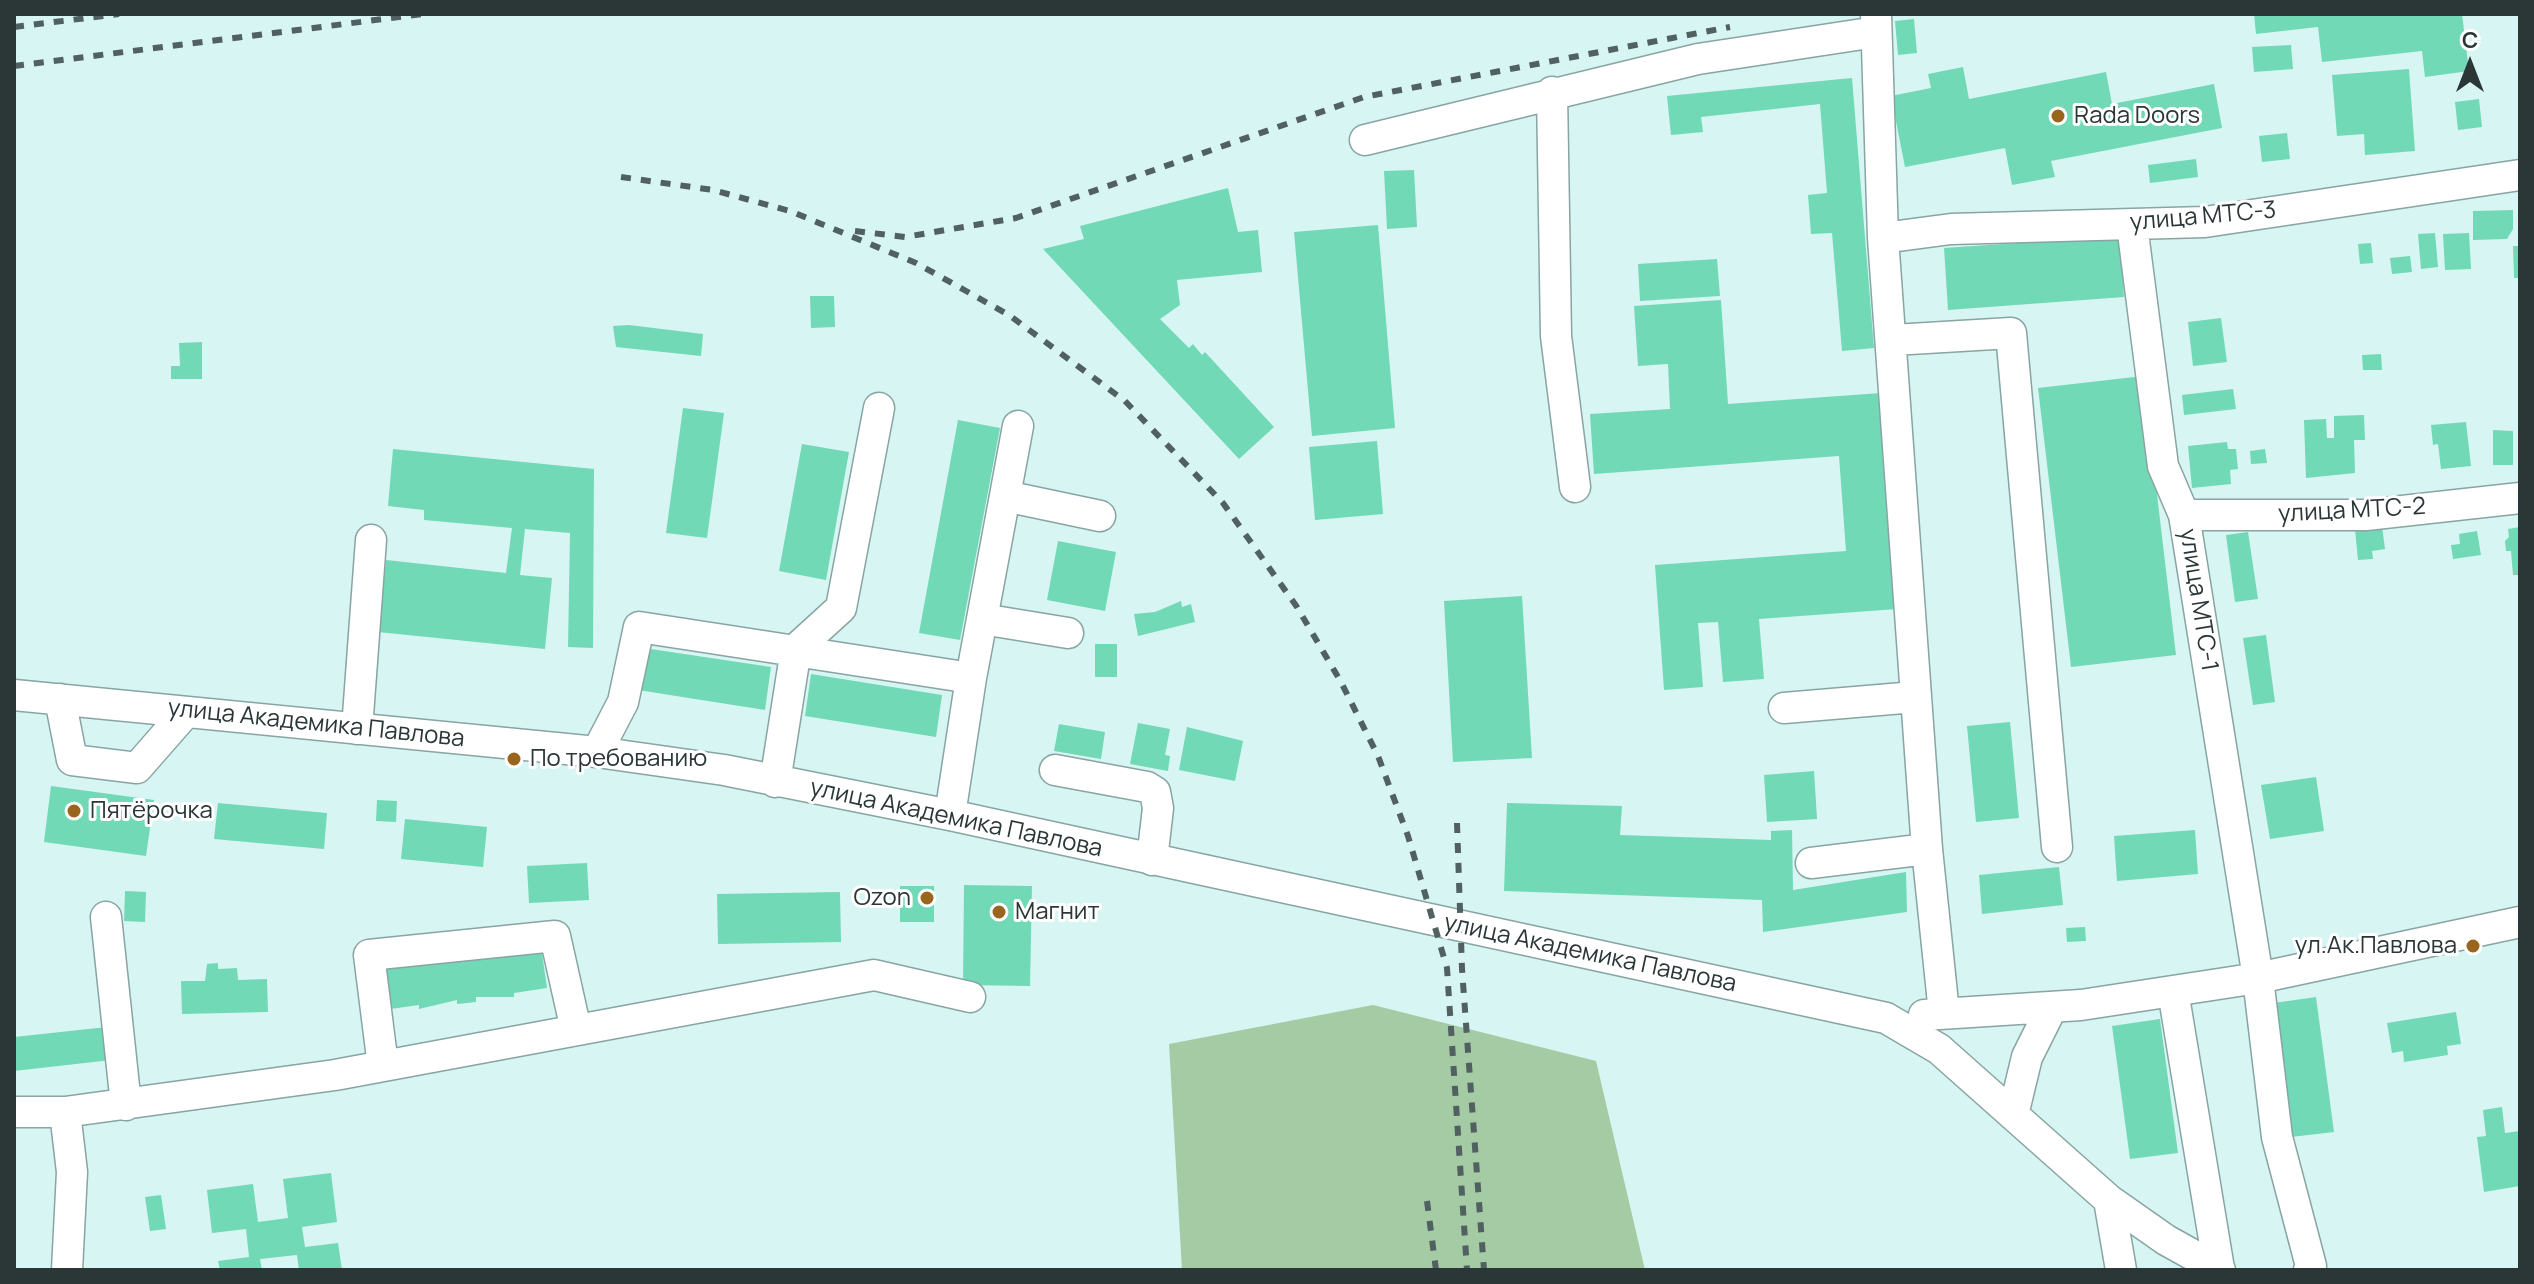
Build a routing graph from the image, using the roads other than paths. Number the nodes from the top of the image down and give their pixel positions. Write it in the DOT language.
graph roads {
  1 [pos="1876,23"];
  2 [pos="1552,92"];
  3 [pos="1365,140"];
  4 [pos="2520,175"];
  5 [pos="2132,225"];
  6 [pos="1883,238"];
  7 [pos="1893,340"];
  8 [pos="879,408"];
  9 [pos="1018,426"];
  10 [pos="1575,487"];
  11 [pos="1005,496"];
  12 [pos="2520,498"];
  13 [pos="2184,515"];
  14 [pos="1100,516"];
  15 [pos="371,540"];
  16 [pos="982,619"];
  17 [pos="1068,633"];
  18 [pos="796,649"];
  19 [pos="971,678"];
  20 [pos="14,695"];
  21 [pos="1915,697"];
  22 [pos="60,699"];
  23 [pos="1784,708"];
  24 [pos="186,712"];
  25 [pos="357,729"];
  26 [pos="597,752"];
  27 [pos="1055,770"];
  28 [pos="775,782"];
  29 [pos="950,815"];
  30 [pos="2057,847"];
  31 [pos="1927,849"];
  32 [pos="1152,860"];
  33 [pos="1811,863"];
  34 [pos="106,917"];
  35 [pos="2520,922"];
  36 [pos="2258,978"];
  37 [pos="2173,991"];
  38 [pos="970,997"];
  39 [pos="2052,1007"];
  40 [pos="1944,1013"];
  41 [pos="1886,1018"];
  42 [pos="576,1030"];
  43 [pos="383,1066"];
  44 [pos="126,1105"];
  45 [pos="14,1112"];
  46 [pos="65,1112"];
  47 [pos="2013,1115"];
  48 [pos="2109,1200"];
  49 [pos="67,1270"];
  50 [pos="2121,1270"];
  51 [pos="2220,1270"];
  52 [pos="2309,1270"];
  1 -- 2 [label="street"];
  1 -- 6 [label="street"];
  2 -- 3 [label="street"];
  2 -- 10 [label="street"];
  4 -- 5 [label="street, улица МТС-3"];
  5 -- 6 [label="street, улица МТС-3"];
  5 -- 13 [label="street, улица МТС-1"];
  6 -- 7 [label="street"];
  7 -- 21 [label="street"];
  7 -- 30 [label="street"];
  8 -- 18 [label="street"];
  9 -- 11 [label="street"];
  11 -- 14 [label="street"];
  11 -- 16 [label="street"];
  12 -- 13 [label="street, улица МТС-2"];
  13 -- 36 [label="street, улица МТС-1"];
  15 -- 25 [label="street"];
  16 -- 17 [label="street"];
  16 -- 19 [label="street"];
  18 -- 19 [label="street"];
  18 -- 26 [label="street"];
  18 -- 28 [label="street"];
  19 -- 29 [label="street"];
  20 -- 22 [label="street, улица Академика Павлова"];
  21 -- 23 [label="street"];
  21 -- 31 [label="street"];
  22 -- 24 [label="street, улица Академика Павлова"];
  22 -- 24 [label="street"];
  24 -- 25 [label="street, улица Академика Павлова"];
  25 -- 26 [label="street, улица Академика Павлова"];
  26 -- 28 [label="street, улица Академика Павлова"];
  27 -- 32 [label="street"];
  28 -- 29 [label="street, улица Академика Павлова"];
  29 -- 32 [label="street, улица Академика Павлова"];
  31 -- 33 [label="street"];
  31 -- 40 [label="street"];
  32 -- 41 [label="street, улица Академика Павлова"];
  34 -- 44 [label="street"];
  35 -- 36 [label="street"];
  36 -- 37 [label="street"];
  36 -- 52 [label="street, улица МТС-1"];
  37 -- 39 [label="street"];
  37 -- 51 [label="street"];
  38 -- 42 [label="street"];
  39 -- 40 [label="street"];
  39 -- 47 [label="street"];
  40 -- 41 [label="street"];
  41 -- 47 [label="street"];
  42 -- 43 [label="street"];
  42 -- 43 [label="street"];
  43 -- 44 [label="street"];
  44 -- 46 [label="street"];
  45 -- 46 [label="street"];
  46 -- 49 [label="street"];
  47 -- 48 [label="street"];
  48 -- 50 [label="street"];
  48 -- 51 [label="street"];
}
